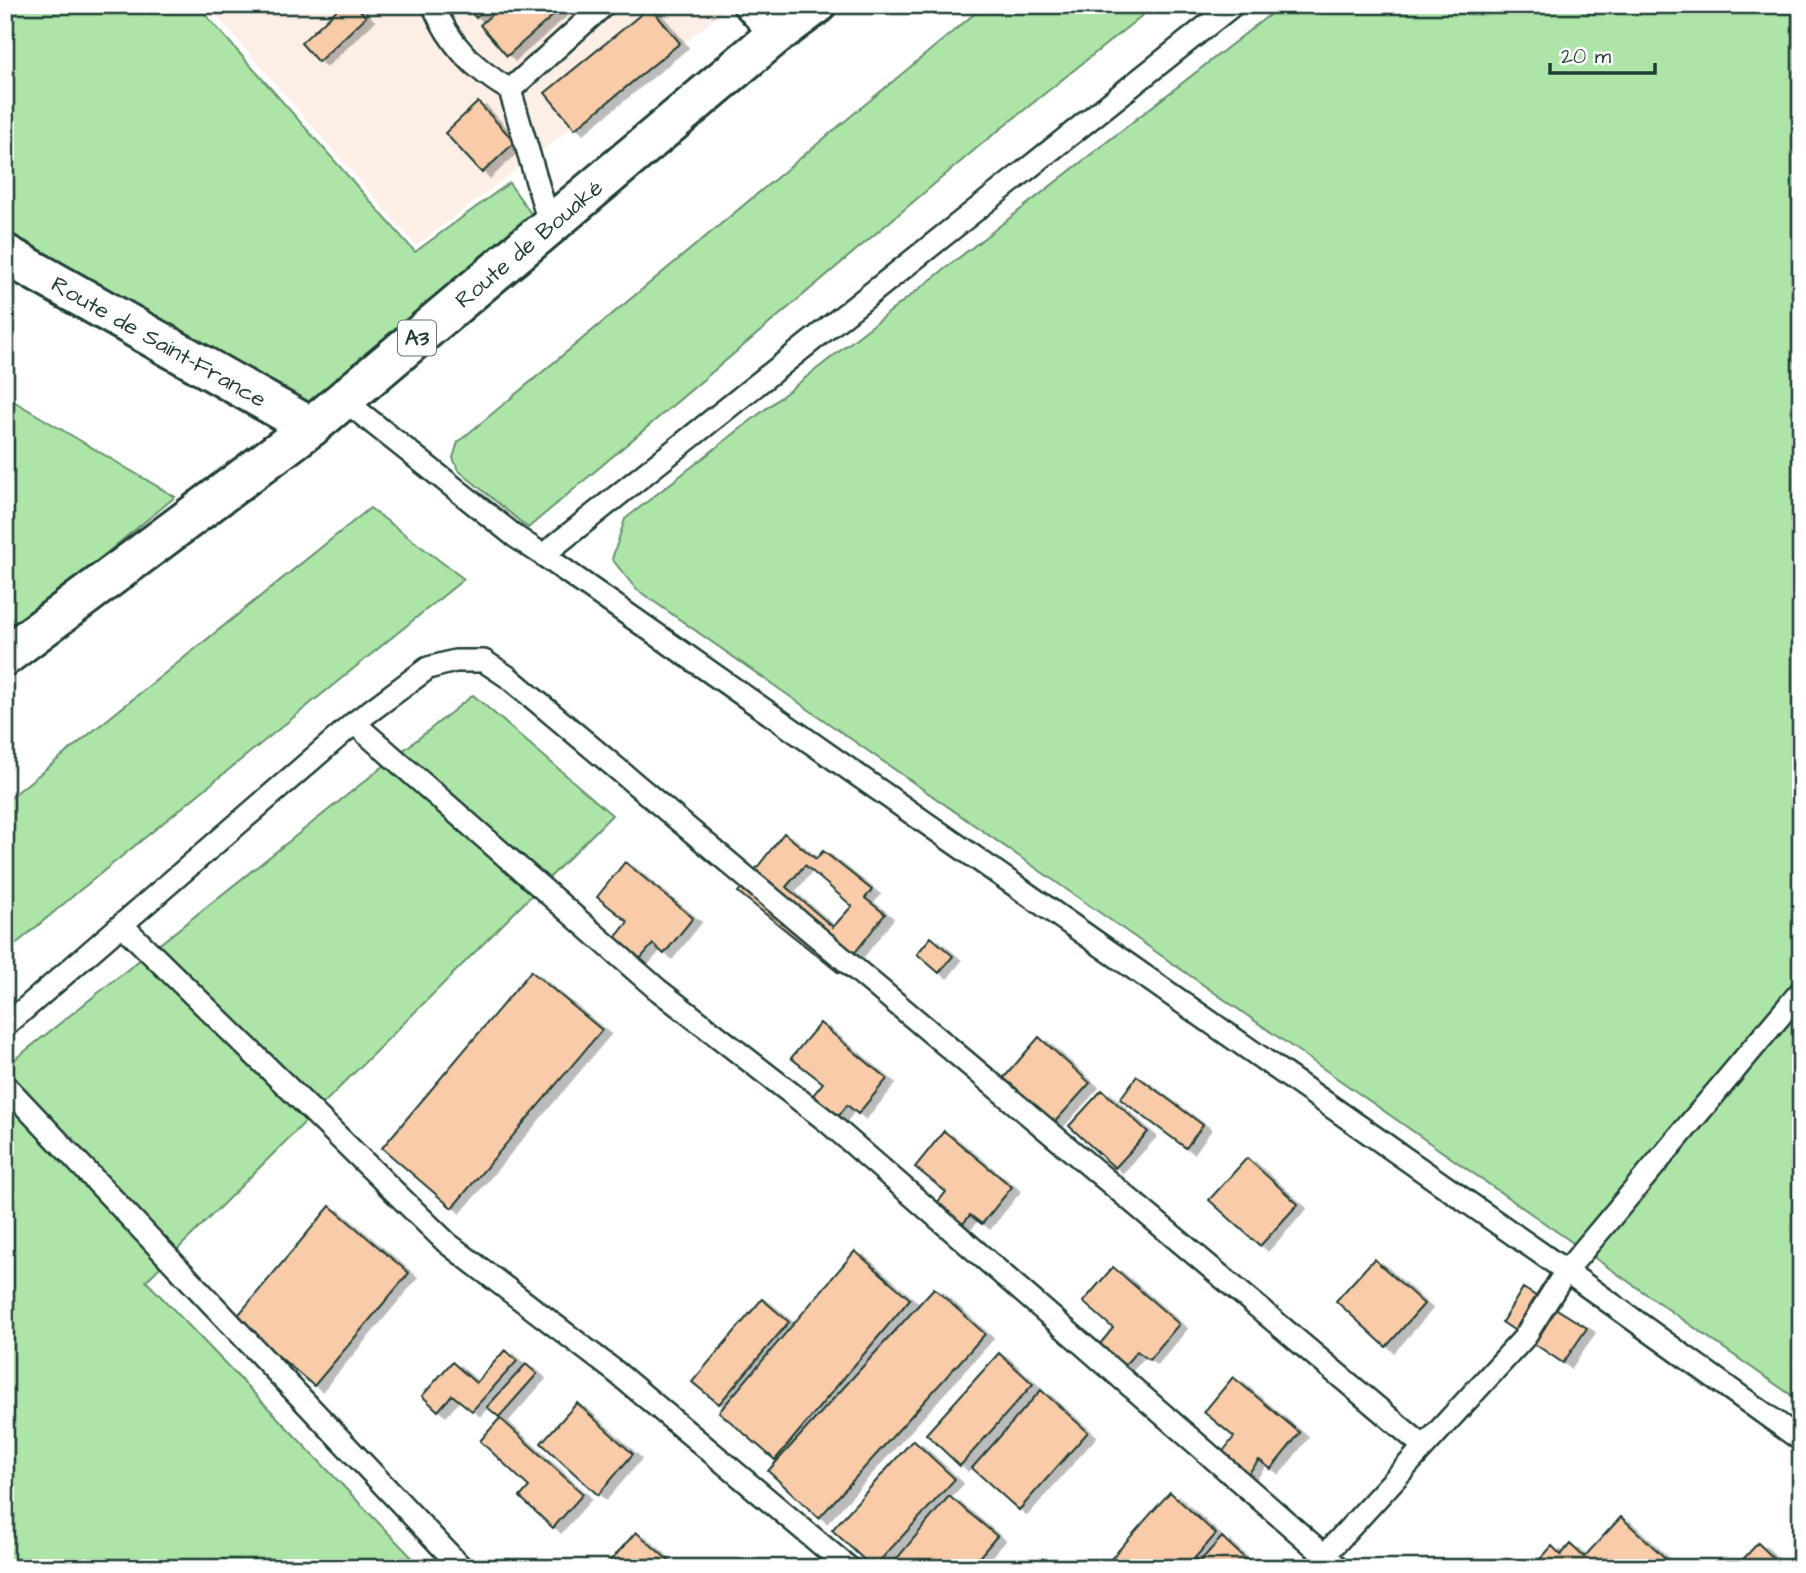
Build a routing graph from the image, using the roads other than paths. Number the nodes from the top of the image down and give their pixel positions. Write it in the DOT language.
graph roads {
  1 [pos="433,5"];
  2 [pos="604,5"];
  3 [pos="743,5"];
  4 [pos="816,5"];
  5 [pos="1233,5"];
  6 [pos="774,37"];
  7 [pos="510,90"];
  8 [pos="550,226"];
  9 [pos="5,254"];
  10 [pos="344,400"];
  11 [pos="311,427"];
  12 [pos="543,555"];
  13 [pos="5,656"];
  14 [pos="354,723"];
  15 [pos="122,925"];
  16 [pos="1801,990"];
  17 [pos="5,1026"];
  18 [pos="5,1085"];
  19 [pos="1566,1272"];
  20 [pos="1801,1440"];
  21 [pos="1423,1446"];
  22 [pos="1325,1563"];
  23 [pos="462,1568"];
  24 [pos="849,1568"];
  1 -- 7 [label="lane"];
  2 -- 7 [label="lane"];
  3 -- 6 [label="lane"];
  4 -- 6 [label="main road, Route de Bouaké / A3"];
  5 -- 12 [label="lane"];
  6 -- 8 [label="main road, Route de Bouaké / A3"];
  7 -- 8 [label="lane"];
  8 -- 10 [label="main road, Route de Bouaké / A3"];
  9 -- 11 [label="main road, Route de Saint-France"];
  10 -- 11 [label="main road, Route de Bouaké / A3"];
  10 -- 12 [label="lane"];
  11 -- 13 [label="main road, Route de Bouaké / A3"];
  12 -- 19 [label="lane"];
  14 -- 15 [label="lane"];
  14 -- 21 [label="lane"];
  14 -- 22 [label="lane"];
  15 -- 17 [label="lane"];
  15 -- 24 [label="lane"];
  16 -- 19 [label="lane"];
  18 -- 23 [label="lane"];
  19 -- 20 [label="lane"];
  19 -- 21 [label="lane"];
  21 -- 22 [label="lane"];
}
